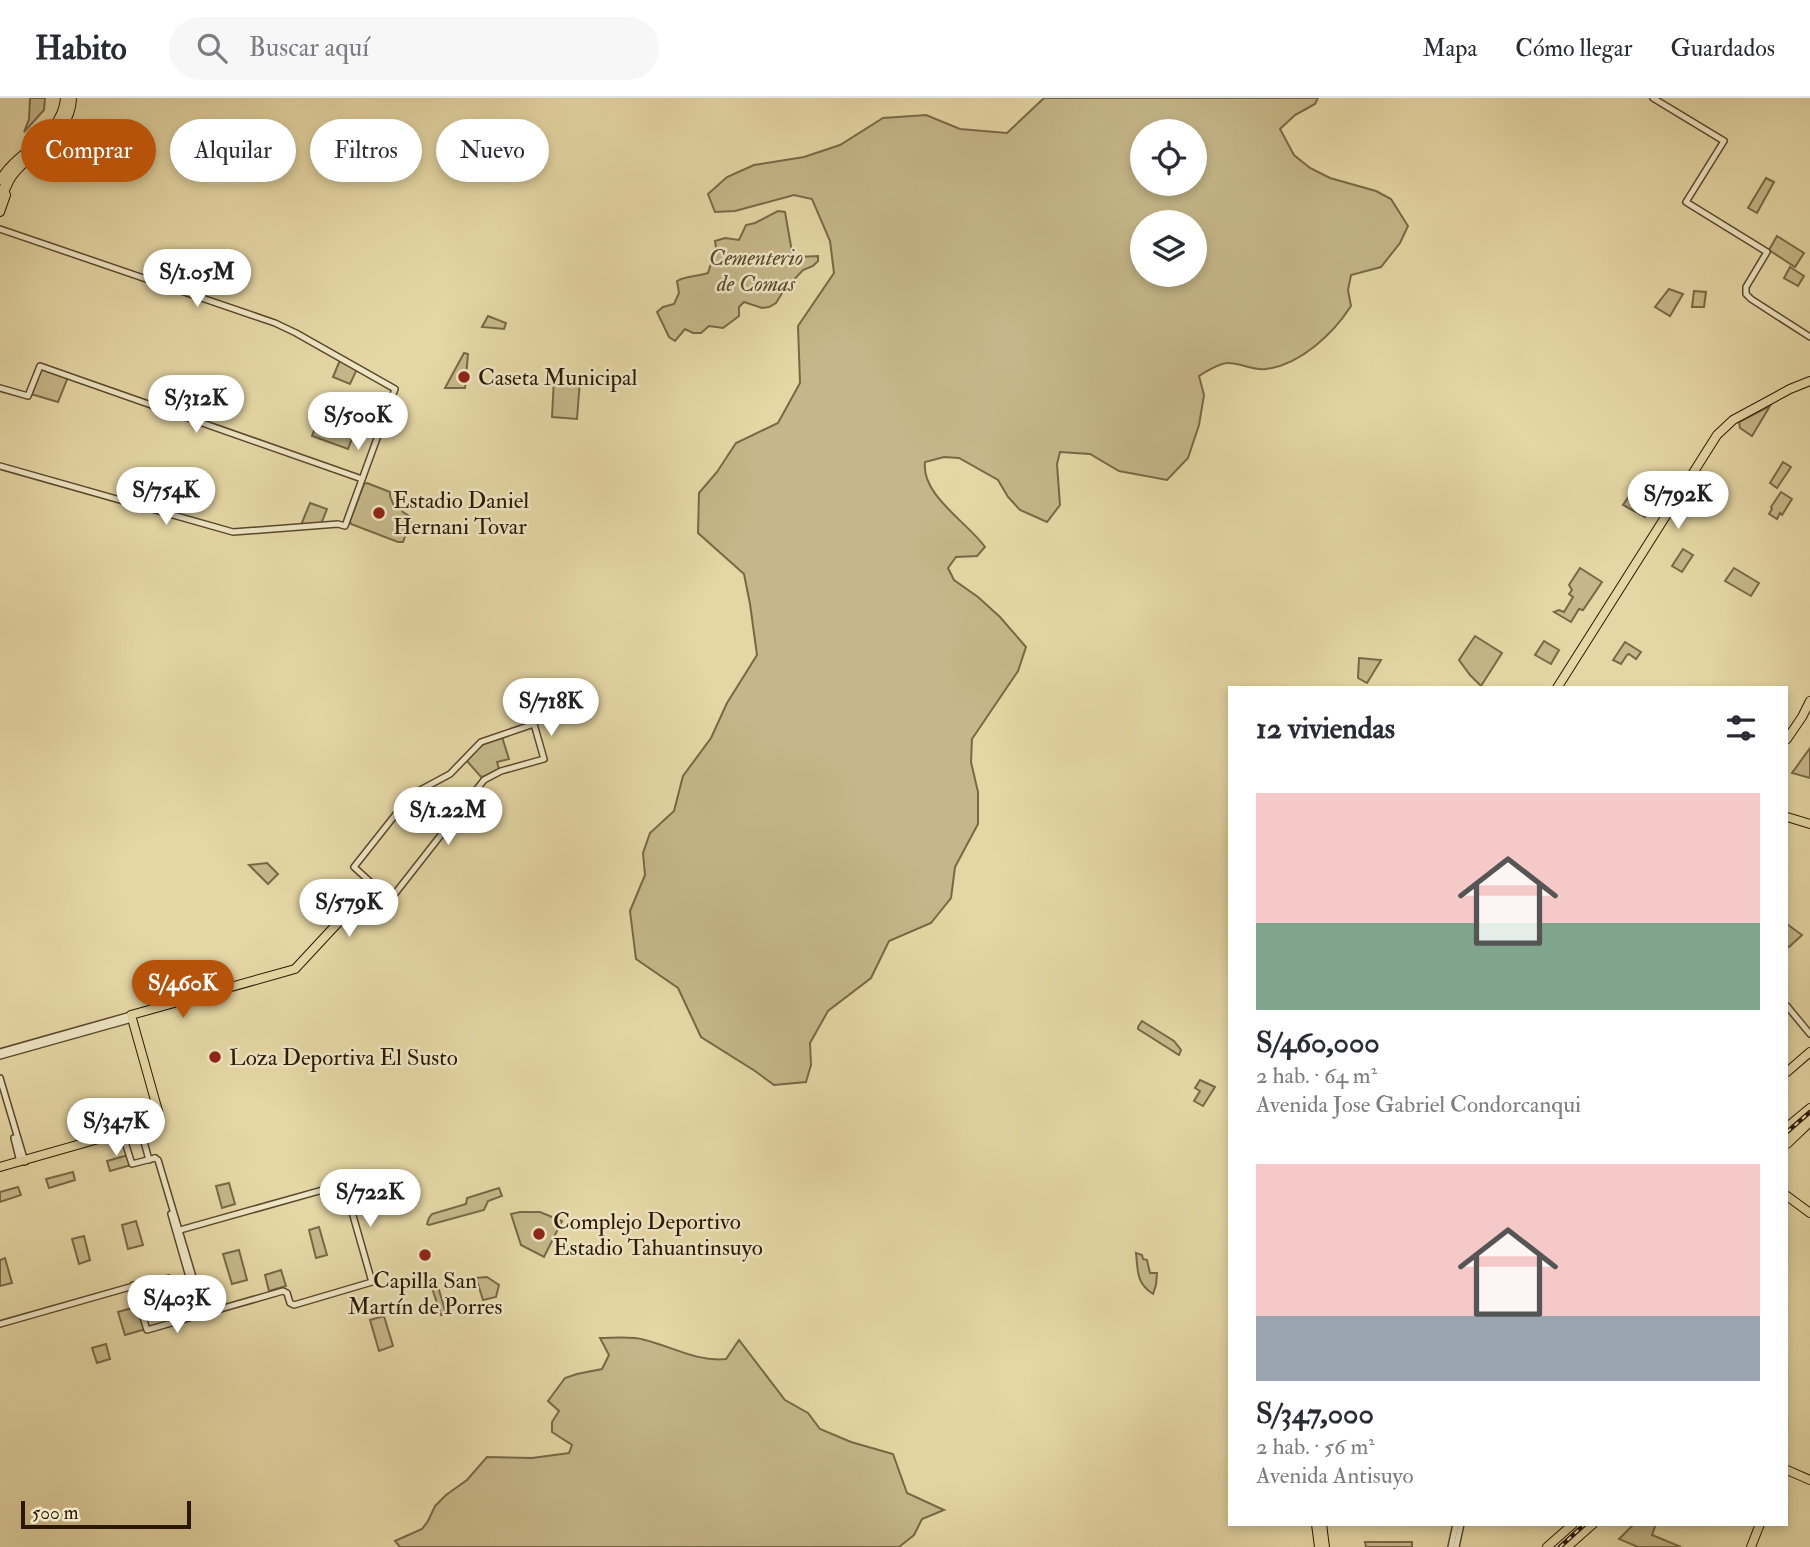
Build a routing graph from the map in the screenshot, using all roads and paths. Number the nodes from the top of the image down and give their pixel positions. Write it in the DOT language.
graph roads {
  1 [pos="69,98"];
  2 [pos="1653,98"];
  3 [pos="0,180"];
  4 [pos="0,189"];
  5 [pos="0,201"];
  6 [pos="0,212"];
  7 [pos="0,229"];
  8 [pos="1810,337"];
  9 [pos="1810,381"];
  10 [pos="1810,387"];
  11 [pos="0,388"];
  12 [pos="1796,389"];
  13 [pos="0,466"];
  14 [pos="362,479"];
  15 [pos="1560,686"];
  16 [pos="1810,701"];
  17 [pos="1810,711"];
  18 [pos="1791,736"];
  19 [pos="1788,811"];
  20 [pos="1788,817"];
  21 [pos="1810,818"];
  22 [pos="1810,824"];
  23 [pos="375,886"];
  24 [pos="1788,1010"];
  25 [pos="134,1017"];
  26 [pos="1810,1037"];
  27 [pos="1810,1046"];
  28 [pos="1810,1052"];
  29 [pos="0,1054"];
  30 [pos="1788,1064"];
  31 [pos="1788,1071"];
  32 [pos="0,1078"];
  33 [pos="0,1091"];
  34 [pos="1810,1102"];
  35 [pos="1810,1108"];
  36 [pos="1810,1115"];
  37 [pos="1788,1120"];
  38 [pos="1810,1122"];
  39 [pos="1788,1126"];
  40 [pos="140,1129"];
  41 [pos="1788,1134"];
  42 [pos="123,1136"];
  43 [pos="1788,1143"];
  44 [pos="152,1159"];
  45 [pos="23,1162"];
  46 [pos="0,1169"];
  47 [pos="1788,1197"];
  48 [pos="1788,1204"];
  49 [pos="1810,1213"];
  50 [pos="1810,1219"];
  51 [pos="179,1228"];
  52 [pos="202,1313"];
  53 [pos="0,1325"];
  54 [pos="1788,1468"];
  55 [pos="1810,1477"];
  56 [pos="1315,1526"];
  57 [pos="1322,1526"];
  58 [pos="1459,1526"];
  59 [pos="1573,1526"];
  60 [pos="1574,1526"];
  61 [pos="1593,1526"];
  62 [pos="1593,1526"];
  63 [pos="1756,1526"];
  64 [pos="1317,1547"];
  65 [pos="1325,1547"];
  66 [pos="1454,1547"];
  67 [pos="1547,1547"];
  68 [pos="1553,1547"];
  69 [pos="1567,1547"];
  70 [pos="1572,1547"];
  71 [pos="1748,1547"];
  1 -- 3 [label="main road"];
  1 -- 4 [label="highway"];
  1 -- 5 [label="highway"];
  1 -- 6 [label="main road"];
  2 -- 8 [label="street"];
  7 -- 14 [label="street"];
  9 -- 12 [label="main road"];
  10 -- 12 [label="main road"];
  11 -- 14 [label="street"];
  12 -- 15 [label="main road"];
  13 -- 14 [label="street"];
  16 -- 18 [label="main road"];
  17 -- 18 [label="main road"];
  19 -- 21 [label="main road"];
  20 -- 22 [label="main road"];
  23 -- 23 [label="street"];
  23 -- 25 [label="main road"];
  24 -- 26 [label="street"];
  25 -- 29 [label="street"];
  25 -- 40 [label="main road"];
  27 -- 30 [label="main road"];
  28 -- 31 [label="main road"];
  32 -- 45 [label="street"];
  33 -- 45 [label="street"];
  34 -- 37 [label="main road"];
  35 -- 39 [label="main road"];
  36 -- 41 [label="main road"];
  38 -- 43 [label="main road"];
  40 -- 42 [label="main road"];
  40 -- 44 [label="street"];
  40 -- 45 [label="main road"];
  42 -- 44 [label="street"];
  42 -- 45 [label="main road"];
  44 -- 51 [label="street"];
  44 -- 52 [label="street"];
  45 -- 46 [label="main road"];
  47 -- 49 [label="main road"];
  48 -- 50 [label="main road"];
  51 -- 52 [label="street"];
  51 -- 52 [label="street"];
  52 -- 53 [label="street"];
  54 -- 55 [label="main road"];
  56 -- 64 [label="main road"];
  57 -- 65 [label="main road"];
  58 -- 66 [label="street"];
  59 -- 67 [label="main road"];
  60 -- 68 [label="main road"];
  61 -- 69 [label="main road"];
  62 -- 70 [label="main road"];
  63 -- 71 [label="main road"];
}
